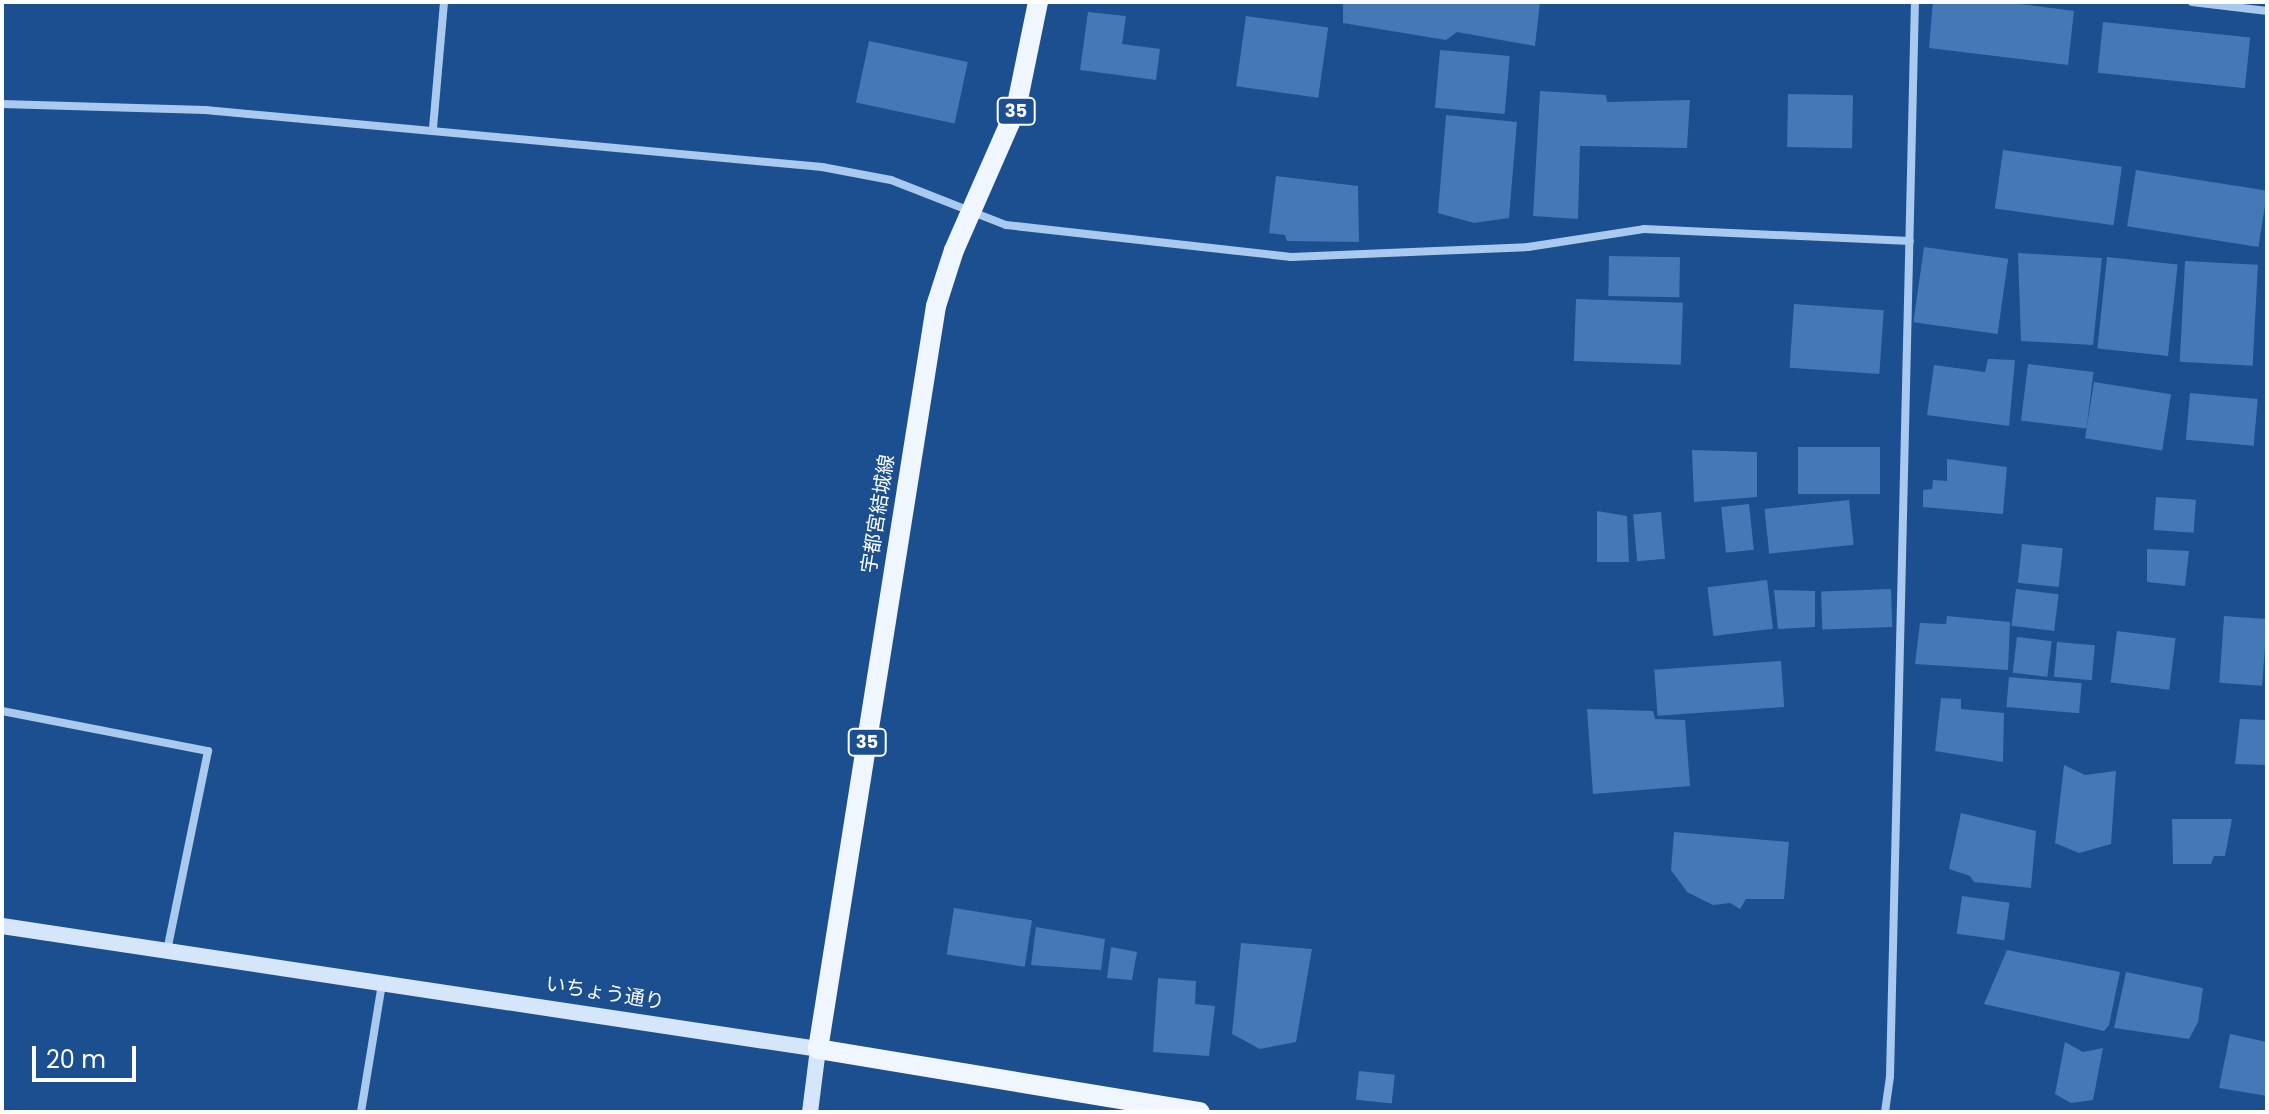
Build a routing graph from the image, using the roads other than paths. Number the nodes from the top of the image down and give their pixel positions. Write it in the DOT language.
graph roads {
  1 [pos="444,2"];
  2 [pos="1038,2"];
  3 [pos="1915,2"];
  4 [pos="2192,2"];
  5 [pos="2267,11"];
  6 [pos="2,104"];
  7 [pos="433,128"];
  8 [pos="971,213"];
  9 [pos="1910,241"];
  10 [pos="2,711"];
  11 [pos="2,926"];
  12 [pos="167,951"];
  13 [pos="382,984"];
  14 [pos="818,1049"];
  15 [pos="1136,1107"];
  16 [pos="361,1112"];
  17 [pos="810,1112"];
  18 [pos="1200,1112"];
  19 [pos="1885,1112"];
  1 -- 7 [label="street"];
  2 -- 8 [label="main road, 宇都宮結城線 / 35"];
  3 -- 9 [label="street"];
  4 -- 5 [label="street"];
  6 -- 7 [label="street"];
  7 -- 8 [label="street"];
  8 -- 9 [label="street"];
  8 -- 14 [label="main road, 宇都宮結城線 / 35"];
  9 -- 19 [label="street"];
  10 -- 12 [label="street"];
  11 -- 12 [label="street, いちょう通り"];
  12 -- 13 [label="street, いちょう通り"];
  13 -- 14 [label="street, いちょう通り"];
  13 -- 16 [label="street"];
  14 -- 15 [label="main road, いちょう通り"];
  14 -- 17 [label="street"];
  15 -- 18 [label="main road, いちょう通り"];
}
